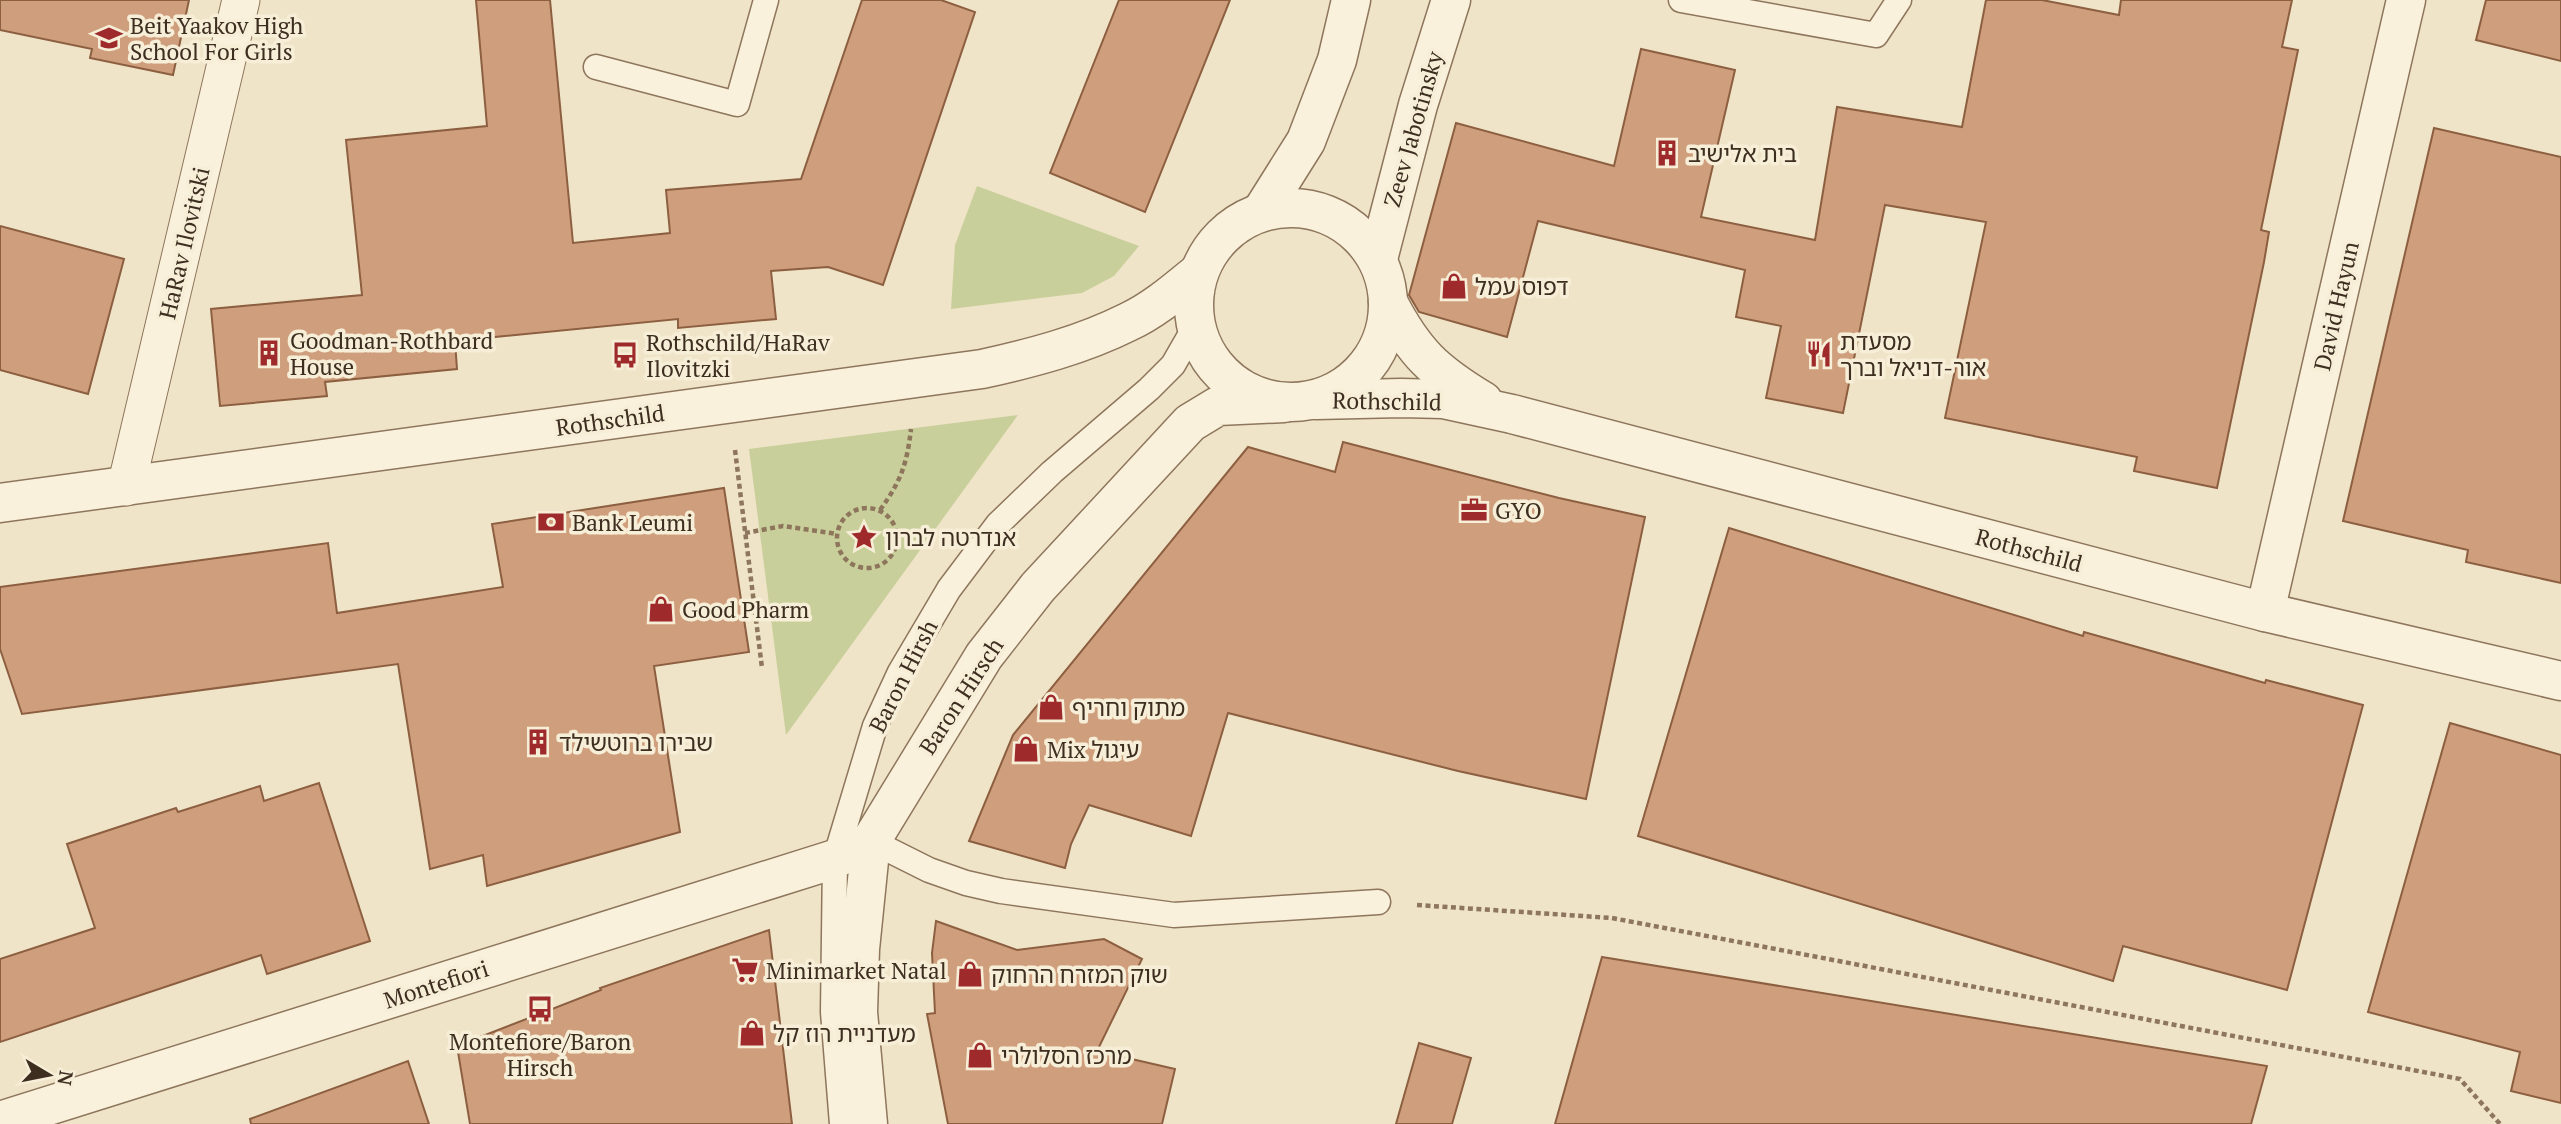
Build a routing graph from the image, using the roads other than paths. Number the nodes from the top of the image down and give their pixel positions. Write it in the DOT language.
graph roads {
  1 [pos="242,0"];
  2 [pos="766,0"];
  3 [pos="1351,0"];
  4 [pos="1451,0"];
  5 [pos="1681,0"];
  6 [pos="1899,0"];
  7 [pos="2406,0"];
  8 [pos="596,67"];
  9 [pos="1262,211"];
  10 [pos="1378,259"];
  11 [pos="1199,272"];
  12 [pos="1388,302"];
  13 [pos="1196,325"];
  14 [pos="1300,401"];
  15 [pos="1499,412"];
  16 [pos="126,487"];
  17 [pos="0,503"];
  18 [pos="2265,612"];
  19 [pos="2561,681"];
  20 [pos="871,841"];
  21 [pos="835,859"];
  22 [pos="1378,902"];
  23 [pos="0,1121"];
  24 [pos="842,1124"];
  25 [pos="868,1124"];
  1 -- 16 [label="street, HaRav Ilovitski"];
  2 -- 8 [label="lane"];
  3 -- 9 [label="street"];
  4 -- 10 [label="street, Zeev Jabotinsky"];
  5 -- 6 [label="lane"];
  7 -- 18 [label="street, David Hayun"];
  9 -- 10 [label="street"];
  9 -- 11 [label="street"];
  10 -- 12 [label="street"];
  11 -- 13 [label="street"];
  11 -- 16 [label="street, Rothschild"];
  12 -- 14 [label="street"];
  12 -- 15 [label="street, Rothschild"];
  13 -- 14 [label="street"];
  13 -- 21 [label="lane, Baron Hirsh"];
  14 -- 15 [label="street, Rothschild"];
  14 -- 20 [label="street, Baron Hirsch"];
  15 -- 18 [label="street, Rothschild"];
  16 -- 17 [label="street, Rothschild"];
  18 -- 19 [label="street, Rothschild"];
  20 -- 21 [label="street, Montefiori"];
  20 -- 22 [label="lane"];
  20 -- 25 [label="street, Baron Hirsch"];
  21 -- 23 [label="street, Montefiori"];
  21 -- 24 [label="lane, Baron Hirsh"];
}
